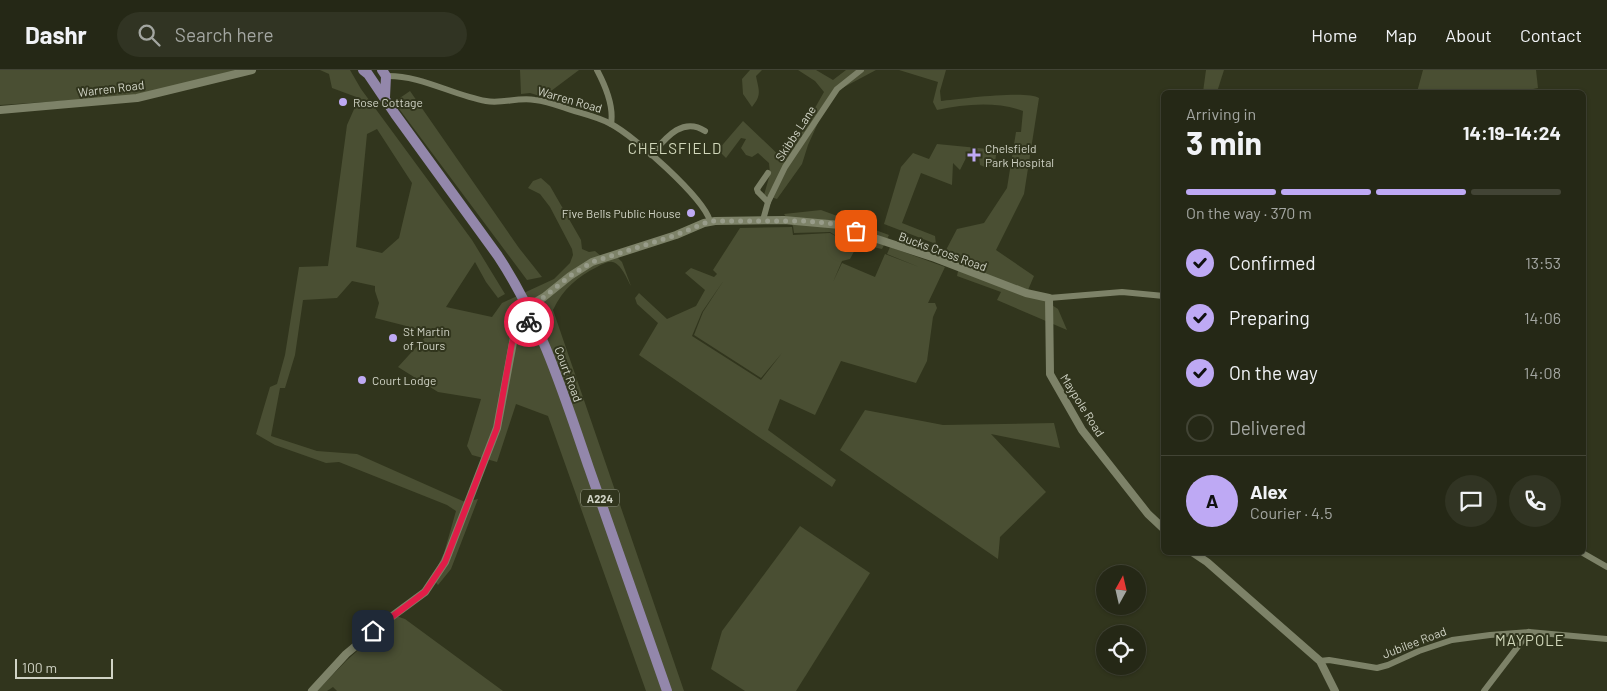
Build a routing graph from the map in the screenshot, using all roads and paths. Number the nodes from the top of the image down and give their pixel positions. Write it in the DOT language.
graph roads {
  1 [pos="252,70"];
  2 [pos="363,70"];
  3 [pos="597,70"];
  4 [pos="862,70"];
  5 [pos="385,75"];
  6 [pos="374,77"];
  7 [pos="386,98"];
  8 [pos="0,110"];
  9 [pos="611,124"];
  10 [pos="705,131"];
  11 [pos="651,154"];
  12 [pos="768,173"];
  13 [pos="768,202"];
  14 [pos="764,220"];
  15 [pos="710,221"];
  16 [pos="1161,296"];
  17 [pos="1048,298"];
  18 [pos="528,308"];
  19 [pos="533,320"];
  20 [pos="1161,526"];
  21 [pos="1196,555"];
  22 [pos="1586,555"];
  23 [pos="1607,567"];
  24 [pos="1529,632"];
  25 [pos="1607,638"];
  26 [pos="1320,661"];
  27 [pos="312,691"];
  28 [pos="667,691"];
  29 [pos="1335,691"];
  30 [pos="1484,691"];
  1 -- 8 [label="street, Warren Road"];
  2 -- 6 [label="main road, Court Road / A224"];
  3 -- 9 [label="street"];
  4 -- 13 [label="street, Skibbs Lane"];
  5 -- 6 [label="main road"];
  5 -- 7 [label="main road"];
  5 -- 9 [label="street, Warren Road"];
  6 -- 7 [label="main road, Court Road / A224"];
  7 -- 18 [label="main road, Court Road / A224"];
  9 -- 11 [label="street, Warren Road"];
  10 -- 11 [label="street"];
  11 -- 15 [label="street, Warren Road"];
  12 -- 13 [label="street"];
  13 -- 14 [label="street, Skibbs Lane"];
  14 -- 15 [label="street, Bucks Cross Road"];
  14 -- 17 [label="street, Bucks Cross Road"];
  15 -- 18 [label="street"];
  16 -- 17 [label="street"];
  17 -- 20 [label="street, Maypole Road"];
  18 -- 19 [label="main road, Court Road / A224"];
  19 -- 27 [label="street"];
  19 -- 28 [label="main road, Court Road / A224"];
  21 -- 26 [label="street"];
  22 -- 23 [label="street"];
  24 -- 25 [label="street, Jubilee Road"];
  24 -- 26 [label="street, Jubilee Road"];
  24 -- 30 [label="street"];
  26 -- 29 [label="street"];
}
